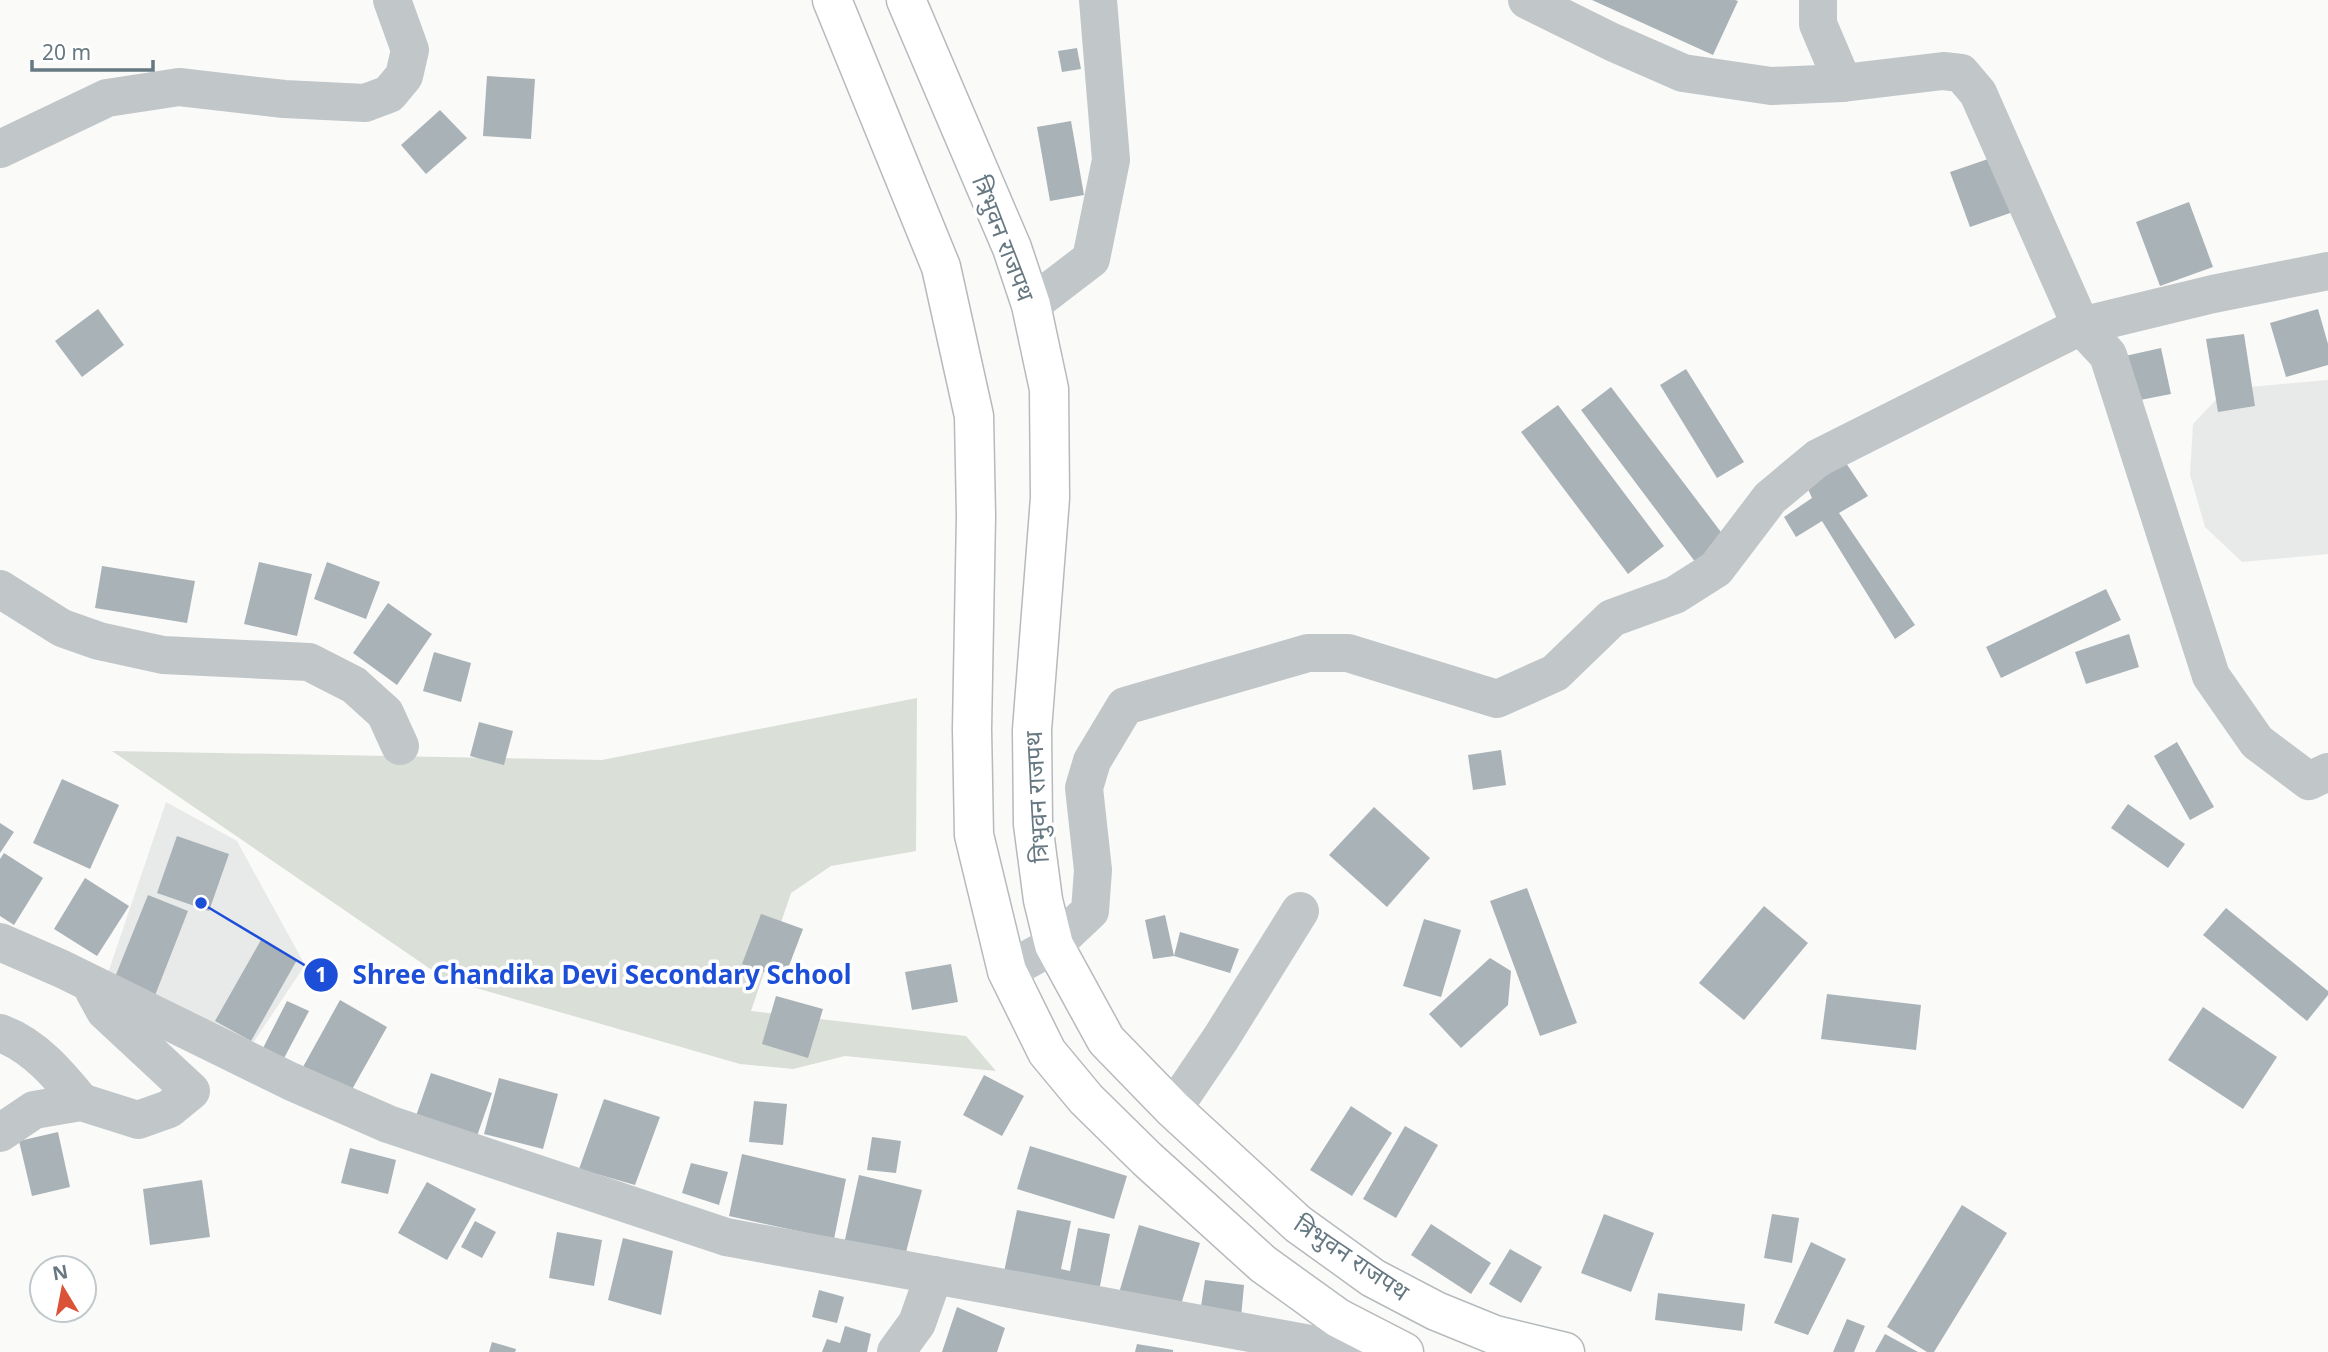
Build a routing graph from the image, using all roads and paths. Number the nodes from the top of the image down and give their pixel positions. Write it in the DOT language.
graph roads {
  1 [pos="392,0"];
  2 [pos="832,0"];
  3 [pos="906,0"];
  4 [pos="1098,0"];
  5 [pos="1527,0"];
  6 [pos="1818,0"];
  7 [pos="1843,83"];
  8 [pos="0,149"];
  9 [pos="2328,271"];
  10 [pos="1031,304"];
  11 [pos="2081,326"];
  12 [pos="0,589"];
  13 [pos="400,746"];
  14 [pos="2328,772"];
  15 [pos="1300,911"];
  16 [pos="0,942"];
  17 [pos="1054,945"];
  18 [pos="1007,971"];
  19 [pos="90,984"];
  20 [pos="0,1033"];
  21 [pos="81,1102"];
  22 [pos="1173,1109"];
  23 [pos="0,1133"];
  24 [pos="934,1275"];
  25 [pos="1418,1301"];
  26 [pos="1388,1351"];
  27 [pos="896,1352"];
  28 [pos="1354,1352"];
  29 [pos="1565,1352"];
  1 -- 8 [label="street"];
  2 -- 18 [label="highway"];
  3 -- 10 [label="highway, त्रिभुवन राजपथ"];
  4 -- 10 [label="street"];
  5 -- 7 [label="street"];
  6 -- 7 [label="street"];
  7 -- 11 [label="street"];
  9 -- 11 [label="street"];
  10 -- 17 [label="highway, त्रिभुवन राजपथ"];
  11 -- 14 [label="street"];
  11 -- 17 [label="street"];
  12 -- 13 [label="street"];
  15 -- 22 [label="street"];
  16 -- 19 [label="street"];
  17 -- 18 [label="street"];
  17 -- 22 [label="highway, त्रिभुवन राजपथ"];
  18 -- 26 [label="highway"];
  19 -- 21 [label="street"];
  19 -- 24 [label="street"];
  20 -- 21 [label="street"];
  21 -- 23 [label="street"];
  22 -- 25 [label="highway, त्रिभुवन राजपथ"];
  24 -- 27 [label="street"];
  24 -- 28 [label="street"];
  25 -- 26 [label="highway"];
  25 -- 29 [label="highway, त्रिभुवन राजपथ"];
}
